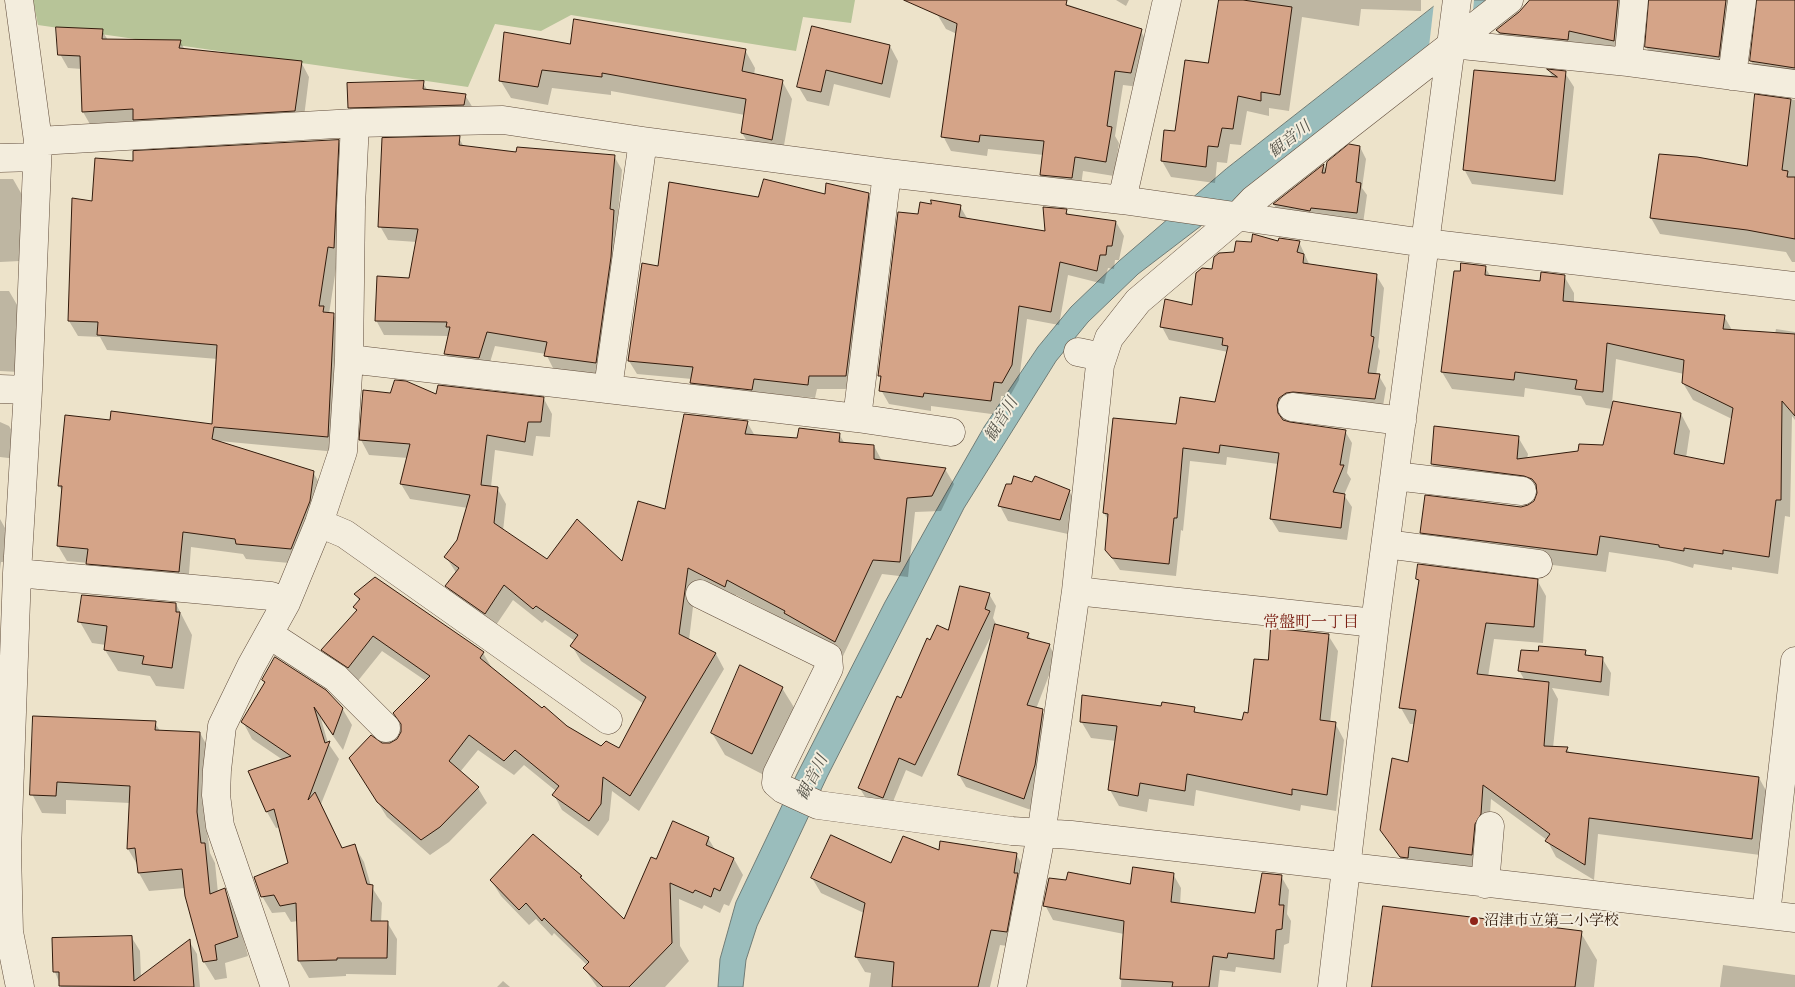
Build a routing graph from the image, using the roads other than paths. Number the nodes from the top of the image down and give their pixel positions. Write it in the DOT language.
graph roads {
  1 [pos="20,0"];
  2 [pos="1167,0"];
  3 [pos="1457,0"];
  4 [pos="1509,0"];
  5 [pos="1634,0"];
  6 [pos="1742,0"];
  7 [pos="1453,41"];
  8 [pos="1628,62"];
  9 [pos="1732,76"];
  10 [pos="1795,84"];
  11 [pos="355,123"];
  12 [pos="642,141"];
  13 [pos="38,149"];
  14 [pos="0,158"];
  15 [pos="887,173"];
  16 [pos="1122,200"];
  17 [pos="1231,217"];
  18 [pos="1425,243"];
  19 [pos="1795,286"];
  20 [pos="349,359"];
  21 [pos="608,388"];
  22 [pos="0,390"];
  23 [pos="28,390"];
  24 [pos="1292,407"];
  25 [pos="857,418"];
  26 [pos="1402,421"];
  27 [pos="951,432"];
  28 [pos="1395,476"];
  29 [pos="1522,491"];
  30 [pos="320,522"];
  31 [pos="1386,544"];
  32 [pos="1538,564"];
  33 [pos="17,573"];
  34 [pos="1076,591"];
  35 [pos="700,594"];
  36 [pos="286,603"];
  37 [pos="1376,623"];
  38 [pos="270,635"];
  39 [pos="1795,661"];
  40 [pos="7,672"];
  41 [pos="608,720"];
  42 [pos="386,728"];
  43 [pos="1490,826"];
  44 [pos="1041,835"];
  45 [pos="1346,867"];
  46 [pos="1486,884"];
  47 [pos="1766,914"];
  48 [pos="1795,918"];
  49 [pos="20,987"];
  50 [pos="275,987"];
  51 [pos="1012,987"];
  52 [pos="1332,987"];
  1 -- 13 [label="street"];
  2 -- 16 [label="street"];
  3 -- 7 [label="street"];
  4 -- 7 [label="street"];
  5 -- 8 [label="street"];
  6 -- 9 [label="street"];
  7 -- 8 [label="street"];
  7 -- 17 [label="street"];
  7 -- 18 [label="street"];
  8 -- 9 [label="street"];
  9 -- 10 [label="street"];
  11 -- 12 [label="street"];
  11 -- 13 [label="street"];
  11 -- 20 [label="street"];
  12 -- 15 [label="street"];
  12 -- 21 [label="street"];
  13 -- 14 [label="street"];
  13 -- 23 [label="street"];
  15 -- 16 [label="street"];
  15 -- 25 [label="street"];
  16 -- 17 [label="street"];
  17 -- 18 [label="street"];
  17 -- 34 [label="street"];
  18 -- 19 [label="street"];
  18 -- 26 [label="street"];
  20 -- 21 [label="street"];
  20 -- 30 [label="street"];
  21 -- 25 [label="street"];
  22 -- 23 [label="street"];
  23 -- 33 [label="street"];
  24 -- 26 [label="street"];
  25 -- 27 [label="street"];
  26 -- 28 [label="street"];
  28 -- 29 [label="street"];
  28 -- 31 [label="street"];
  30 -- 36 [label="street"];
  30 -- 41 [label="street"];
  31 -- 32 [label="street"];
  31 -- 37 [label="street"];
  33 -- 36 [label="street"];
  33 -- 40 [label="street"];
  34 -- 37 [label="street"];
  34 -- 44 [label="street"];
  35 -- 44 [label="street"];
  36 -- 38 [label="street"];
  37 -- 45 [label="street"];
  38 -- 42 [label="street"];
  38 -- 50 [label="street"];
  39 -- 47 [label="street"];
  40 -- 49 [label="street"];
  43 -- 46 [label="street"];
  44 -- 45 [label="street"];
  44 -- 51 [label="street"];
  45 -- 46 [label="street"];
  45 -- 52 [label="street"];
  46 -- 47 [label="street"];
  47 -- 48 [label="street"];
}
